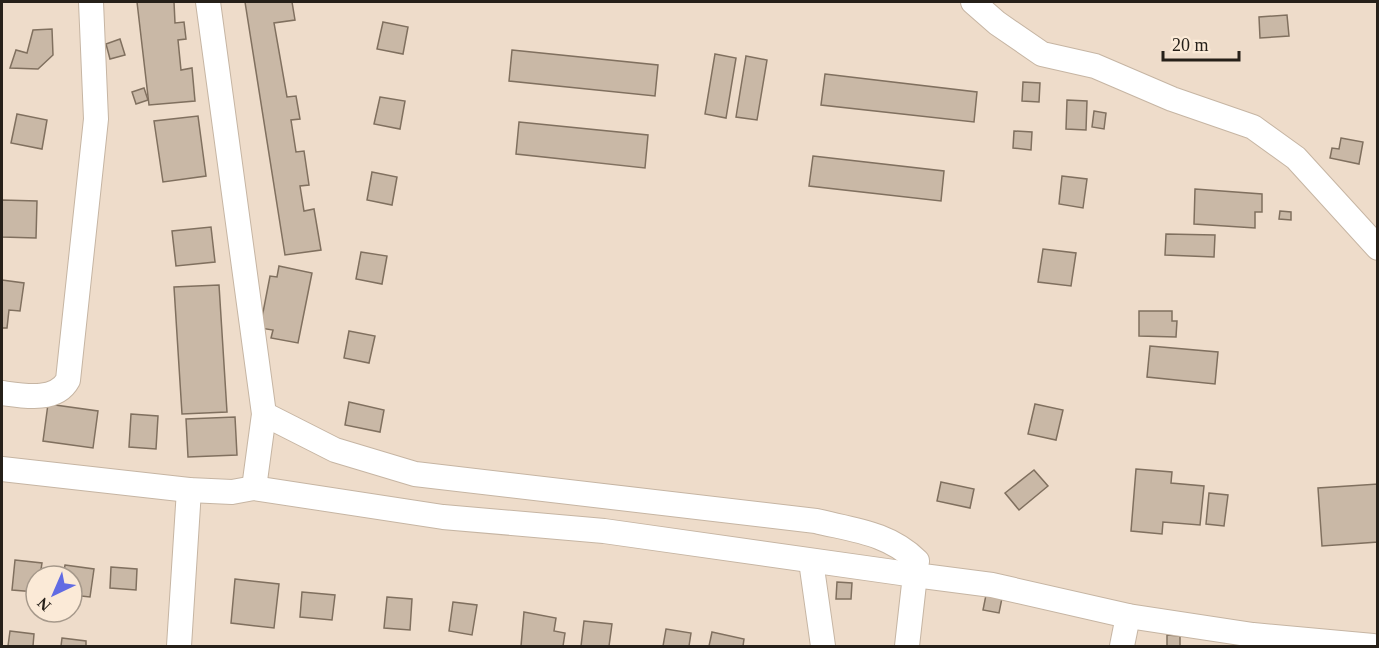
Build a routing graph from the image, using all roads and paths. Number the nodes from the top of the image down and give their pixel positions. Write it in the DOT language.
graph roads {
  1 [pos="91,2"];
  2 [pos="208,2"];
  3 [pos="973,2"];
  4 [pos="1377,248"];
  5 [pos="2,393"];
  6 [pos="264,414"];
  7 [pos="2,469"];
  8 [pos="254,488"];
  9 [pos="189,490"];
  10 [pos="811,561"];
  11 [pos="915,575"];
  12 [pos="1128,616"];
  13 [pos="1252,641"];
  14 [pos="179,646"];
  15 [pos="824,646"];
  16 [pos="907,646"];
  17 [pos="1122,646"];
  18 [pos="1373,646"];
  1 -- 5 [label="street"];
  2 -- 6 [label="street"];
  3 -- 4 [label="street"];
  6 -- 8 [label="street"];
  6 -- 11 [label="street"];
  7 -- 9 [label="street"];
  8 -- 9 [label="street"];
  8 -- 10 [label="street"];
  9 -- 14 [label="street"];
  10 -- 11 [label="street"];
  10 -- 15 [label="street"];
  11 -- 12 [label="street"];
  11 -- 16 [label="street"];
  12 -- 13 [label="street"];
  12 -- 17 [label="street"];
  13 -- 18 [label="street"];
}
